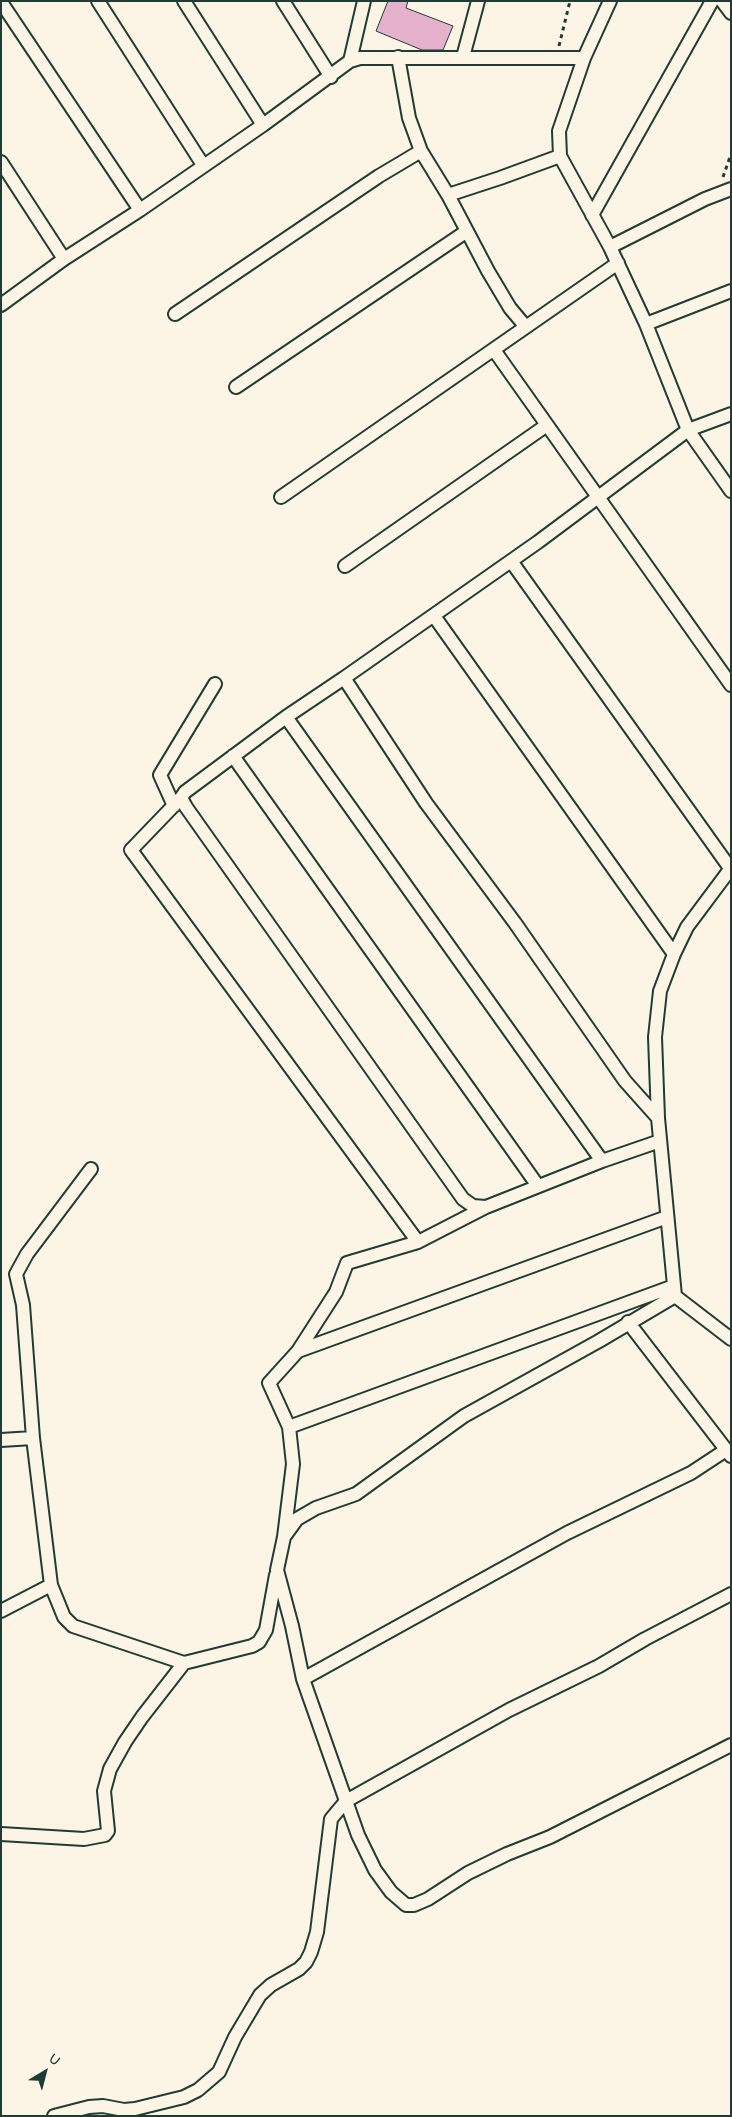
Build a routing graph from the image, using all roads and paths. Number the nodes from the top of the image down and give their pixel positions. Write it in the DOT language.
graph roads {
  1 [pos="98,1"];
  2 [pos="184,1"];
  3 [pos="283,1"];
  4 [pos="364,1"];
  5 [pos="478,1"];
  6 [pos="570,1"];
  7 [pos="712,1"];
  8 [pos="722,1"];
  9 [pos="1,2"];
  10 [pos="608,3"];
  11 [pos="731,12"];
  12 [pos="398,57"];
  13 [pos="463,57"];
  14 [pos="558,57"];
  15 [pos="584,58"];
  16 [pos="350,61"];
  17 [pos="331,77"];
  18 [pos="263,124"];
  19 [pos="422,151"];
  20 [pos="731,154"];
  21 [pos="560,156"];
  22 [pos="1,162"];
  23 [pos="203,165"];
  24 [pos="731,189"];
  25 [pos="717,194"];
  26 [pos="448,195"];
  27 [pos="140,210"];
  28 [pos="592,215"];
  29 [pos="467,231"];
  30 [pos="610,247"];
  31 [pos="64,259"];
  32 [pos="618,263"];
  33 [pos="731,291"];
  34 [pos="1,304"];
  35 [pos="175,314"];
  36 [pos="646,324"];
  37 [pos="526,327"];
  38 [pos="494,350"];
  39 [pos="236,387"];
  40 [pos="731,414"];
  41 [pos="547,425"];
  42 [pos="688,430"];
  43 [pos="731,490"];
  44 [pos="281,497"];
  45 [pos="598,497"];
  46 [pos="511,561"];
  47 [pos="345,566"];
  48 [pos="434,616"];
  49 [pos="344,678"];
  50 [pos="215,684"];
  51 [pos="731,685"];
  52 [pos="286,717"];
  53 [pos="233,756"];
  54 [pos="178,802"];
  55 [pos="731,868"];
  56 [pos="674,954"];
  57 [pos="658,1118"];
  58 [pos="660,1141"];
  59 [pos="602,1160"];
  60 [pos="91,1170"];
  61 [pos="538,1186"];
  62 [pos="486,1207"];
  63 [pos="667,1217"];
  64 [pos="418,1242"];
  65 [pos="674,1291"];
  66 [pos="628,1322"];
  67 [pos="731,1339"];
  68 [pos="298,1351"];
  69 [pos="289,1427"];
  70 [pos="33,1438"];
  71 [pos="1,1440"];
  72 [pos="728,1453"];
  73 [pos="284,1537"];
  74 [pos="277,1570"];
  75 [pos="51,1585"];
  76 [pos="731,1594"];
  77 [pos="1,1611"];
  78 [pos="184,1663"];
  79 [pos="303,1679"];
  80 [pos="731,1745"];
  81 [pos="346,1801"];
  82 [pos="1,1834"];
  83 [pos="54,2116"];
  1 -- 23 [label="street"];
  2 -- 18 [label="street"];
  3 -- 17 [label="street"];
  4 -- 16 [label="street"];
  5 -- 13 [label="street"];
  6 -- 14 [label="path"];
  7 -- 28 [label="street"];
  8 -- 11 [label="street"];
  9 -- 27 [label="street"];
  10 -- 15 [label="street"];
  12 -- 13 [label="street"];
  12 -- 16 [label="street"];
  12 -- 19 [label="street"];
  13 -- 14 [label="street"];
  14 -- 15 [label="street"];
  15 -- 21 [label="street"];
  16 -- 17 [label="street"];
  17 -- 18 [label="street"];
  18 -- 23 [label="street"];
  19 -- 26 [label="street"];
  19 -- 35 [label="street"];
  20 -- 25 [label="path"];
  21 -- 26 [label="street"];
  21 -- 28 [label="street"];
  22 -- 31 [label="street"];
  23 -- 27 [label="street"];
  24 -- 25 [label="street"];
  25 -- 30 [label="street"];
  26 -- 29 [label="street"];
  27 -- 31 [label="street"];
  28 -- 30 [label="street"];
  29 -- 37 [label="street"];
  29 -- 39 [label="street"];
  30 -- 32 [label="street"];
  31 -- 34 [label="street"];
  32 -- 36 [label="street"];
  32 -- 37 [label="street"];
  33 -- 36 [label="street"];
  36 -- 42 [label="street"];
  37 -- 38 [label="street"];
  38 -- 41 [label="street"];
  38 -- 44 [label="street"];
  40 -- 42 [label="street"];
  41 -- 45 [label="street"];
  41 -- 47 [label="street"];
  42 -- 43 [label="street"];
  42 -- 45 [label="street"];
  45 -- 46 [label="street"];
  45 -- 51 [label="street"];
  46 -- 48 [label="street"];
  46 -- 55 [label="street"];
  48 -- 49 [label="street"];
  48 -- 56 [label="street"];
  49 -- 52 [label="street"];
  49 -- 57 [label="street"];
  50 -- 54 [label="street"];
  52 -- 53 [label="street"];
  52 -- 59 [label="street"];
  53 -- 54 [label="street"];
  53 -- 61 [label="street"];
  54 -- 62 [label="street"];
  54 -- 64 [label="street"];
  55 -- 56 [label="street"];
  56 -- 57 [label="street"];
  57 -- 58 [label="street"];
  58 -- 59 [label="street"];
  58 -- 63 [label="street"];
  59 -- 61 [label="street"];
  60 -- 70 [label="street"];
  61 -- 62 [label="street"];
  62 -- 64 [label="street"];
  63 -- 65 [label="street"];
  63 -- 68 [label="street"];
  64 -- 68 [label="street"];
  65 -- 66 [label="street"];
  65 -- 67 [label="street"];
  65 -- 69 [label="street"];
  66 -- 72 [label="street"];
  66 -- 73 [label="street"];
  68 -- 69 [label="street"];
  69 -- 73 [label="street"];
  70 -- 71 [label="street"];
  70 -- 75 [label="street"];
  72 -- 79 [label="street"];
  73 -- 74 [label="street"];
  74 -- 78 [label="street"];
  74 -- 79 [label="street"];
  75 -- 77 [label="street"];
  75 -- 78 [label="street"];
  76 -- 81 [label="street"];
  78 -- 82 [label="street"];
  79 -- 81 [label="street"];
  80 -- 81 [label="street"];
  81 -- 83 [label="street"];
}
